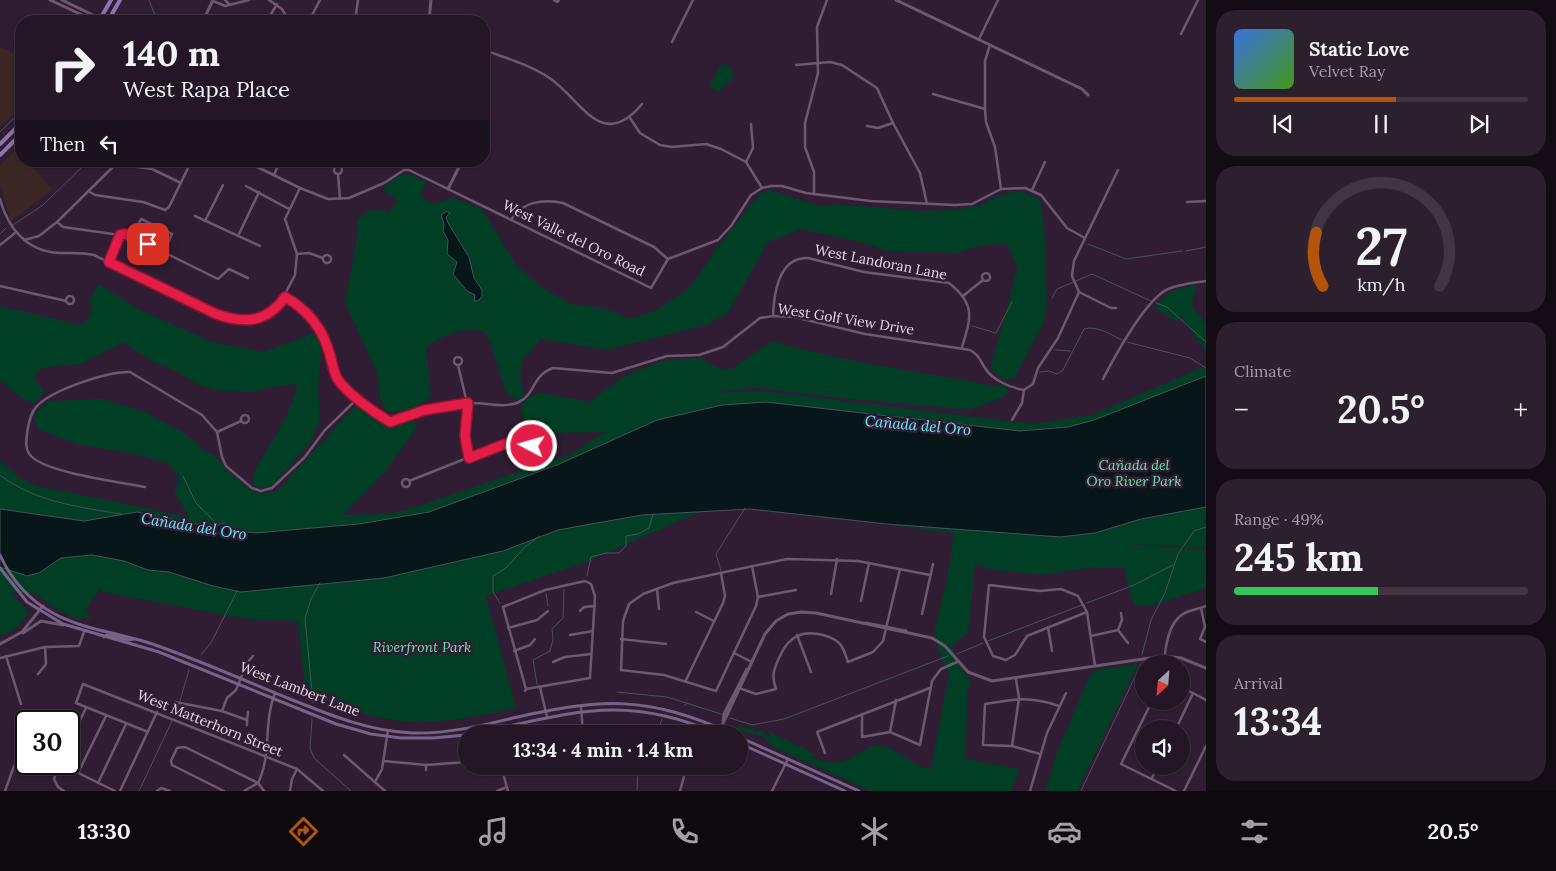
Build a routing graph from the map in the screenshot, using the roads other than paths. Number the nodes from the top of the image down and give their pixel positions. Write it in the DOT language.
graph roads {
  1 [pos="50,0"];
  2 [pos="62,0"];
  3 [pos="111,0"];
  4 [pos="120,0"];
  5 [pos="213,0"];
  6 [pos="225,0"];
  7 [pos="249,0"];
  8 [pos="269,0"];
  9 [pos="320,0"];
  10 [pos="358,0"];
  11 [pos="431,0"];
  12 [pos="554,0"];
  13 [pos="559,0"];
  14 [pos="693,0"];
  15 [pos="827,0"];
  16 [pos="896,0"];
  17 [pos="998,0"];
  18 [pos="1198,0"];
  19 [pos="60,4"];
  20 [pos="229,4"];
  21 [pos="277,4"];
  22 [pos="83,15"];
  23 [pos="90,15"];
  24 [pos="102,15"];
  25 [pos="111,15"];
  26 [pos="206,15"];
  27 [pos="271,15"];
  28 [pos="284,15"];
  29 [pos="313,15"];
  30 [pos="356,15"];
  31 [pos="430,15"];
  32 [pos="1182,34"];
  33 [pos="978,40"];
  34 [pos="672,42"];
  35 [pos="990,45"];
  36 [pos="490,52"];
  37 [pos="818,62"];
  38 [pos="796,65"];
  39 [pos="933,94"];
  40 [pos="1088,95"];
  41 [pos="642,104"];
  42 [pos="985,109"];
  43 [pos="630,118"];
  44 [pos="751,124"];
  45 [pos="893,124"];
  46 [pos="867,126"];
  47 [pos="15,129"];
  48 [pos="15,140"];
  49 [pos="0,144"];
  50 [pos="0,155"];
  51 [pos="746,162"];
  52 [pos="1046,162"];
  53 [pos="113,167"];
  54 [pos="138,167"];
  55 [pos="257,167"];
  56 [pos="277,167"];
  57 [pos="459,167"];
  58 [pos="188,168"];
  59 [pos="1118,170"];
  60 [pos="338,174"];
  61 [pos="274,175"];
  62 [pos="181,183"];
  63 [pos="223,185"];
  64 [pos="246,186"];
  65 [pos="300,188"];
  66 [pos="762,188"];
  67 [pos="448,189"];
  68 [pos="1000,189"];
  69 [pos="1032,190"];
  70 [pos="88,191"];
  71 [pos="259,192"];
  72 [pos="814,194"];
  73 [pos="0,199"];
  74 [pos="340,200"];
  75 [pos="1206,201"];
  76 [pos="1187,202"];
  77 [pos="927,204"];
  78 [pos="289,209"];
  79 [pos="195,216"];
  80 [pos="511,220"];
  81 [pos="56,222"];
  82 [pos="205,222"];
  83 [pos="149,223"];
  84 [pos="146,229"];
  85 [pos="15,232"];
  86 [pos="120,235"];
  87 [pos="39,236"];
  88 [pos="132,236"];
  89 [pos="237,236"];
  90 [pos="1085,238"];
  91 [pos="24,240"];
  92 [pos="0,245"];
  93 [pos="35,246"];
  94 [pos="260,246"];
  95 [pos="164,252"];
  96 [pos="297,254"];
  97 [pos="323,258"];
  98 [pos="668,259"];
  99 [pos="109,262"];
  100 [pos="248,278"];
  101 [pos="983,280"];
  102 [pos="1206,281"];
  103 [pos="0,286"];
  104 [pos="1079,292"];
  105 [pos="963,296"];
  106 [pos="285,297"];
  107 [pos="66,301"];
  108 [pos="1116,308"];
  109 [pos="773,316"];
  110 [pos="962,347"];
  111 [pos="458,365"];
  112 [pos="1103,379"];
  113 [pos="1024,390"];
  114 [pos="357,399"];
  115 [pos="468,403"];
  116 [pos="1012,420"];
  117 [pos="241,421"];
  118 [pos="217,432"];
  119 [pos="532,446"];
  120 [pos="469,458"];
  121 [pos="409,481"];
  122 [pos="145,486"];
  123 [pos="0,555"];
  124 [pos="837,559"];
  125 [pos="870,562"];
  126 [pos="933,564"];
  127 [pos="752,566"];
  128 [pos="0,568"];
  129 [pos="900,569"];
  130 [pos="721,573"];
  131 [pos="930,575"];
  132 [pos="1017,588"];
  133 [pos="656,589"];
  134 [pos="796,590"];
  135 [pos="1016,593"];
  136 [pos="831,594"];
  137 [pos="758,597"];
  138 [pos="861,601"];
  139 [pos="41,605"];
  140 [pos="595,606"];
  141 [pos="1206,606"];
  142 [pos="1201,608"];
  143 [pos="659,609"];
  144 [pos="39,611"];
  145 [pos="548,611"];
  146 [pos="580,611"];
  147 [pos="696,612"];
  148 [pos="1087,612"];
  149 [pos="1121,613"];
  150 [pos="922,614"];
  151 [pos="714,620"];
  152 [pos="69,627"];
  153 [pos="1048,627"];
  154 [pos="508,628"];
  155 [pos="888,628"];
  156 [pos="1118,630"];
  157 [pos="592,631"];
  158 [pos="84,632"];
  159 [pos="18,635"];
  160 [pos="570,635"];
  161 [pos="797,635"];
  162 [pos="1091,636"];
  163 [pos="104,637"];
  164 [pos="135,638"];
  165 [pos="621,639"];
  166 [pos="535,640"];
  167 [pos="1206,642"];
  168 [pos="1128,643"];
  169 [pos="0,644"];
  170 [pos="666,644"];
  171 [pos="45,647"];
  172 [pos="1093,647"];
  173 [pos="1088,648"];
  174 [pos="514,651"];
  175 [pos="1052,651"];
  176 [pos="734,653"];
  177 [pos="591,654"];
  178 [pos="1164,655"];
  179 [pos="6,656"];
  180 [pos="253,656"];
  181 [pos="0,658"];
  182 [pos="1135,660"];
  183 [pos="553,662"];
  184 [pos="752,662"];
  185 [pos="957,662"];
  186 [pos="1190,662"];
  187 [pos="1096,666"];
  188 [pos="1206,668"];
  189 [pos="621,670"];
  190 [pos="811,672"];
  191 [pos="38,674"];
  192 [pos="618,674"];
  193 [pos="240,678"];
  194 [pos="1016,679"];
  195 [pos="686,680"];
  196 [pos="238,684"];
  197 [pos="540,687"];
  198 [pos="739,688"];
  199 [pos="930,688"];
  200 [pos="1190,692"];
  201 [pos="275,693"];
  202 [pos="1066,693"];
  203 [pos="1193,693"];
  204 [pos="273,698"];
  205 [pos="1018,698"];
  206 [pos="896,700"];
  207 [pos="1206,700"];
  208 [pos="175,702"];
  209 [pos="21,704"];
  210 [pos="581,705"];
  211 [pos="1059,706"];
  212 [pos="86,708"];
  213 [pos="582,710"];
  214 [pos="1147,710"];
  215 [pos="222,711"];
  216 [pos="157,712"];
  217 [pos="248,712"];
  218 [pos="546,712"];
  219 [pos="862,714"];
  220 [pos="106,716"];
  221 [pos="547,717"];
  222 [pos="247,720"];
  223 [pos="1180,720"];
  224 [pos="80,721"];
  225 [pos="126,724"];
  226 [pos="246,725"];
  227 [pos="518,725"];
  228 [pos="583,725"];
  229 [pos="696,725"];
  230 [pos="712,725"];
  231 [pos="721,725"];
  232 [pos="388,730"];
  233 [pos="148,732"];
  234 [pos="890,732"];
  235 [pos="458,735"];
  236 [pos="387,736"];
  237 [pos="748,740"];
  238 [pos="1012,746"];
  239 [pos="1206,746"];
  240 [pos="748,747"];
  241 [pos="825,753"];
  242 [pos="1040,754"];
  243 [pos="344,756"];
  244 [pos="265,757"];
  245 [pos="788,758"];
  246 [pos="384,761"];
  247 [pos="458,762"];
  248 [pos="15,764"];
  249 [pos="426,764"];
  250 [pos="786,764"];
  251 [pos="80,769"];
  252 [pos="297,769"];
  253 [pos="426,770"];
  254 [pos="80,774"];
  255 [pos="55,775"];
  256 [pos="503,775"];
  257 [pos="684,775"];
  258 [pos="1154,775"];
  259 [pos="1152,779"];
  260 [pos="375,782"];
  261 [pos="98,783"];
  262 [pos="258,783"];
  263 [pos="507,789"];
  264 [pos="319,790"];
  265 [pos="5,791"];
  266 [pos="64,791"];
  267 [pos="115,791"];
  268 [pos="120,791"];
  269 [pos="157,791"];
  270 [pos="170,791"];
  271 [pos="224,791"];
  272 [pos="244,791"];
  273 [pos="264,791"];
  274 [pos="290,791"];
  275 [pos="323,791"];
  276 [pos="385,791"];
  277 [pos="497,791"];
  278 [pos="680,791"];
  279 [pos="772,791"];
  280 [pos="845,791"];
  281 [pos="859,791"];
  282 [pos="1030,791"];
  283 [pos="1176,791"];
  284 [pos="1184,791"];
  1 -- 19 [label="street"];
  2 -- 19 [label="street"];
  2 -- 23 [label="street"];
  3 -- 24 [label="highway"];
  4 -- 25 [label="highway"];
  5 -- 20 [label="street"];
  5 -- 26 [label="street"];
  6 -- 20 [label="street"];
  7 -- 20 [label="street"];
  8 -- 21 [label="street"];
  9 -- 29 [label="street"];
  10 -- 30 [label="street"];
  11 -- 31 [label="street"];
  12 -- 13 [label="street"];
  14 -- 34 [label="street"];
  15 -- 37 [label="street"];
  16 -- 33 [label="street"];
  17 -- 33 [label="street"];
  18 -- 32 [label="street"];
  19 -- 22 [label="street"];
  21 -- 27 [label="street"];
  21 -- 28 [label="street"];
  33 -- 35 [label="street"];
  35 -- 40 [label="street"];
  35 -- 42 [label="street"];
  36 -- 43 [label="street"];
  37 -- 38 [label="street"];
  37 -- 45 [label="street"];
  37 -- 72 [label="street"];
  39 -- 42 [label="street"];
  41 -- 43 [label="street"];
  42 -- 68 [label="street"];
  43 -- 51 [label="street"];
  44 -- 51 [label="street"];
  45 -- 46 [label="street"];
  45 -- 77 [label="street"];
  47 -- 49 [label="highway"];
  48 -- 50 [label="highway"];
  51 -- 66 [label="street"];
  52 -- 69 [label="street"];
  53 -- 70 [label="street"];
  54 -- 62 [label="street"];
  55 -- 61 [label="street"];
  56 -- 61 [label="street"];
  57 -- 67 [label="street"];
  58 -- 62 [label="street"];
  59 -- 90 [label="street"];
  60 -- 74 [label="street"];
  61 -- 65 [label="street"];
  62 -- 70 [label="street"];
  63 -- 82 [label="street"];
  64 -- 71 [label="street"];
  65 -- 74 [label="street"];
  65 -- 78 [label="street"];
  66 -- 72 [label="street"];
  66 -- 98 [label="street"];
  67 -- 74 [label="street, West Valle del Oro Road"];
  67 -- 80 [label="street, West Valle del Oro Road"];
  68 -- 69 [label="street"];
  68 -- 77 [label="street"];
  69 -- 90 [label="street"];
  70 -- 81 [label="street"];
  71 -- 78 [label="street"];
  71 -- 89 [label="street"];
  72 -- 77 [label="street"];
  73 -- 85 [label="street"];
  75 -- 76 [label="street"];
  78 -- 96 [label="street"];
  79 -- 82 [label="street"];
  80 -- 98 [label="street"];
  80 -- 98 [label="street, West Valle del Oro Road"];
  81 -- 86 [label="street"];
  81 -- 87 [label="street"];
  82 -- 89 [label="street"];
  83 -- 84 [label="street"];
  83 -- 88 [label="street"];
  83 -- 95 [label="street"];
  85 -- 91 [label="street"];
  85 -- 92 [label="street"];
  86 -- 88 [label="street"];
  86 -- 99 [label="street"];
  87 -- 91 [label="street"];
  87 -- 93 [label="street"];
  88 -- 95 [label="street"];
  89 -- 94 [label="street"];
  90 -- 104 [label="street"];
  91 -- 93 [label="street"];
  93 -- 99 [label="street"];
  95 -- 100 [label="street"];
  96 -- 97 [label="street"];
  96 -- 106 [label="street"];
  99 -- 106 [label="street"];
  101 -- 105 [label="street"];
  102 -- 112 [label="street"];
  103 -- 107 [label="street"];
  104 -- 108 [label="street"];
  104 -- 113 [label="street"];
  105 -- 109 [label="street, West Landoran Lane"];
  105 -- 110 [label="street"];
  106 -- 114 [label="street, West Golf View Drive"];
  109 -- 110 [label="street, West Golf View Drive"];
  109 -- 115 [label="street, West Golf View Drive"];
  110 -- 113 [label="street, West Golf View Drive"];
  111 -- 115 [label="street"];
  113 -- 116 [label="street"];
  114 -- 115 [label="street, West Golf View Drive"];
  114 -- 118 [label="street"];
  115 -- 120 [label="street"];
  117 -- 118 [label="street"];
  118 -- 122 [label="street"];
  119 -- 120 [label="street"];
  120 -- 121 [label="street"];
  123 -- 139 [label="main road, West Lambert Lane"];
  124 -- 125 [label="street"];
  124 -- 127 [label="street"];
  124 -- 136 [label="street"];
  125 -- 129 [label="street"];
  125 -- 138 [label="street"];
  126 -- 131 [label="street"];
  127 -- 130 [label="street"];
  127 -- 137 [label="street"];
  128 -- 144 [label="main road, West Lambert Lane"];
  129 -- 131 [label="street"];
  129 -- 155 [label="street"];
  130 -- 133 [label="street"];
  130 -- 151 [label="street"];
  131 -- 150 [label="street"];
  132 -- 135 [label="street"];
  132 -- 148 [label="street"];
  132 -- 153 [label="street"];
  133 -- 143 [label="street"];
  133 -- 165 [label="street"];
  134 -- 137 [label="street"];
  137 -- 176 [label="street"];
  139 -- 144 [label="street"];
  139 -- 164 [label="main road, West Lambert Lane"];
  140 -- 146 [label="street"];
  140 -- 154 [label="street"];
  140 -- 157 [label="street"];
  141 -- 142 [label="street"];
  142 -- 167 [label="street"];
  142 -- 178 [label="street"];
  144 -- 152 [label="main road, West Lambert Lane"];
  144 -- 159 [label="street"];
  145 -- 154 [label="street"];
  147 -- 151 [label="street"];
  148 -- 153 [label="street"];
  148 -- 162 [label="street"];
  149 -- 156 [label="street"];
  151 -- 195 [label="street"];
  152 -- 158 [label="main road, West Lambert Lane"];
  152 -- 159 [label="street"];
  153 -- 175 [label="street"];
  154 -- 174 [label="street"];
  155 -- 161 [label="street"];
  155 -- 184 [label="street"];
  155 -- 185 [label="street"];
  156 -- 162 [label="street"];
  156 -- 168 [label="street"];
  157 -- 160 [label="street"];
  157 -- 177 [label="street"];
  158 -- 163 [label="main road, West Lambert Lane"];
  158 -- 171 [label="street"];
  159 -- 169 [label="street"];
  161 -- 190 [label="street"];
  161 -- 198 [label="street"];
  162 -- 172 [label="street"];
  163 -- 164 [label="main road"];
  163 -- 196 [label="main road, West Lambert Lane"];
  164 -- 193 [label="main road, West Lambert Lane"];
  165 -- 170 [label="street"];
  165 -- 189 [label="street"];
  166 -- 174 [label="street"];
  171 -- 179 [label="street"];
  171 -- 191 [label="street"];
  172 -- 173 [label="street"];
  172 -- 187 [label="street"];
  174 -- 197 [label="street"];
  176 -- 184 [label="street"];
  176 -- 195 [label="street"];
  177 -- 183 [label="street"];
  177 -- 197 [label="street"];
  179 -- 181 [label="street"];
  179 -- 209 [label="street"];
  180 -- 193 [label="street"];
  182 -- 187 [label="street"];
  184 -- 198 [label="street"];
  185 -- 194 [label="street"];
  185 -- 199 [label="street"];
  186 -- 188 [label="street"];
  187 -- 194 [label="street"];
  189 -- 192 [label="street"];
  189 -- 195 [label="street"];
  193 -- 196 [label="street"];
  193 -- 201 [label="main road, West Lambert Lane"];
  194 -- 205 [label="street"];
  196 -- 204 [label="main road, West Lambert Lane"];
  196 -- 215 [label="street"];
  197 -- 218 [label="street"];
  198 -- 231 [label="street"];
  199 -- 206 [label="street"];
  199 -- 234 [label="street"];
  200 -- 203 [label="street"];
  201 -- 204 [label="street"];
  201 -- 232 [label="main road, West Lambert Lane"];
  202 -- 211 [label="street"];
  203 -- 207 [label="street"];
  203 -- 223 [label="street"];
  204 -- 236 [label="main road, West Lambert Lane"];
  204 -- 244 [label="street"];
  205 -- 211 [label="street"];
  205 -- 238 [label="street"];
  205 -- 238 [label="street"];
  206 -- 219 [label="street"];
  206 -- 234 [label="street"];
  208 -- 215 [label="street"];
  210 -- 213 [label="street"];
  210 -- 218 [label="main road, West Lambert Lane"];
  210 -- 230 [label="main road, West Lambert Lane"];
  211 -- 242 [label="street"];
  212 -- 216 [label="street, West Matterhorn Street"];
  212 -- 220 [label="street"];
  212 -- 224 [label="street"];
  213 -- 221 [label="main road"];
  213 -- 228 [label="street"];
  213 -- 229 [label="main road"];
  214 -- 259 [label="street"];
  215 -- 222 [label="street"];
  216 -- 233 [label="street"];
  216 -- 244 [label="street, West Matterhorn Street"];
  217 -- 222 [label="street"];
  218 -- 221 [label="street"];
  218 -- 232 [label="main road, West Lambert Lane"];
  219 -- 234 [label="street"];
  219 -- 241 [label="street"];
  220 -- 225 [label="street"];
  220 -- 251 [label="street"];
  221 -- 227 [label="main road"];
  222 -- 226 [label="street"];
  225 -- 233 [label="street"];
  225 -- 261 [label="street"];
  232 -- 236 [label="street"];
  233 -- 268 [label="street"];
  235 -- 236 [label="main road, West Lambert Lane"];
  236 -- 246 [label="street"];
  237 -- 245 [label="main road"];
  238 -- 242 [label="street"];
  239 -- 284 [label="street"];
  240 -- 250 [label="main road"];
  242 -- 282 [label="street"];
  243 -- 260 [label="street"];
  244 -- 252 [label="street, West Matterhorn Street"];
  244 -- 262 [label="street"];
  245 -- 250 [label="street"];
  245 -- 281 [label="main road"];
  246 -- 249 [label="street"];
  246 -- 260 [label="street"];
  247 -- 249 [label="street"];
  248 -- 265 [label="street"];
  249 -- 253 [label="street"];
  250 -- 279 [label="street"];
  250 -- 280 [label="main road"];
  252 -- 264 [label="street, West Matterhorn Street"];
  252 -- 274 [label="street"];
  254 -- 261 [label="street"];
  255 -- 266 [label="street"];
  256 -- 263 [label="street"];
  257 -- 278 [label="street"];
  258 -- 259 [label="street"];
  259 -- 283 [label="street"];
  260 -- 276 [label="street"];
  261 -- 267 [label="street"];
  262 -- 271 [label="street"];
  262 -- 272 [label="street"];
  262 -- 273 [label="street"];
  263 -- 277 [label="street"];
  264 -- 275 [label="street, West Matterhorn Street"];
  269 -- 270 [label="street"];
}
